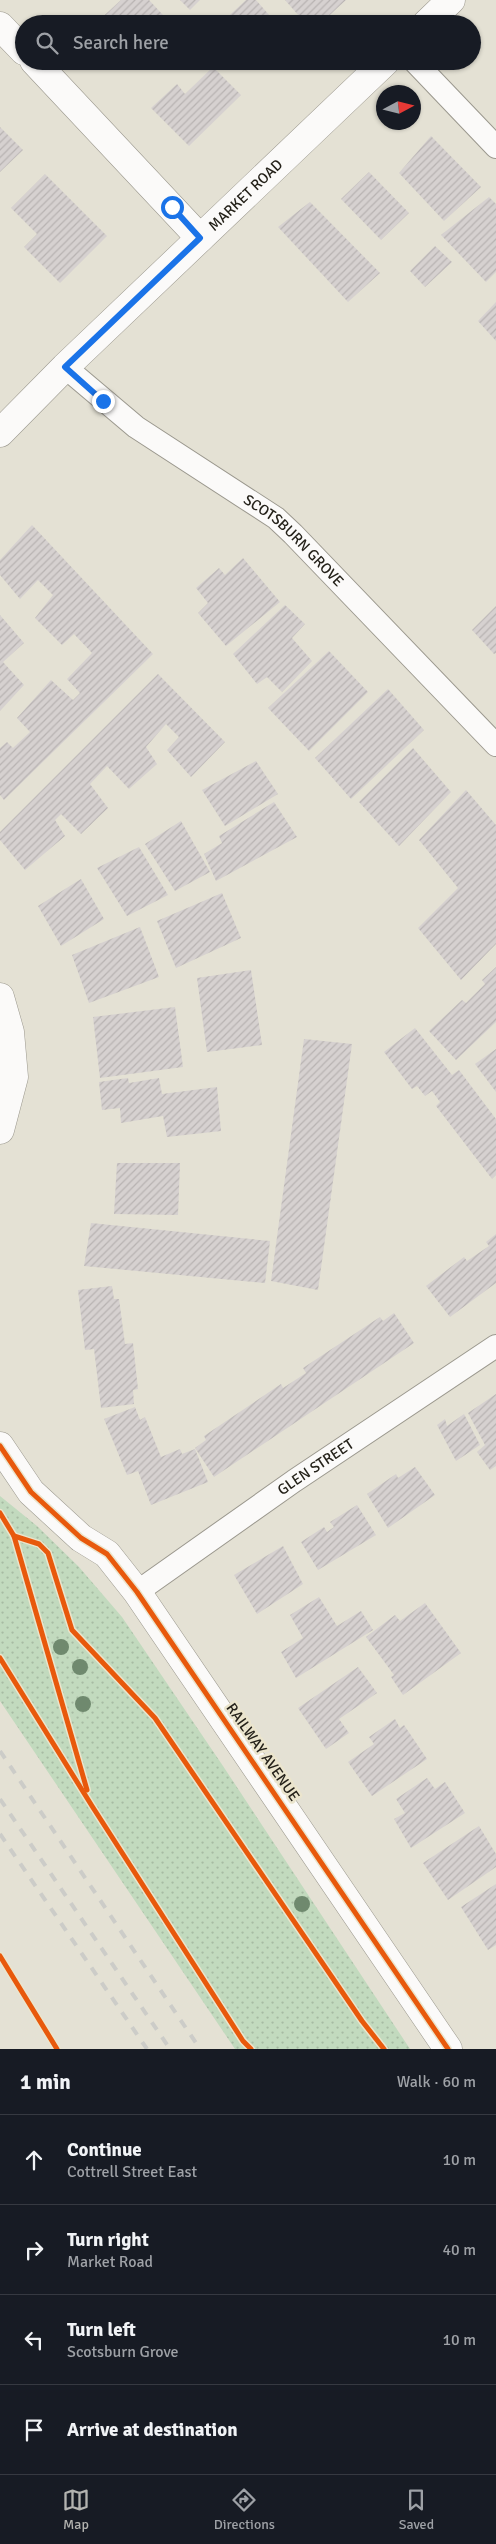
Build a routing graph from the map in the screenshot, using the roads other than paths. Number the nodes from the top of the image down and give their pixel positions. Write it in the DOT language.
graph roads {
  1 [pos="451,0"];
  2 [pos="435,15"];
  3 [pos="0,26"];
  4 [pos="15,42"];
  5 [pos="42,70"];
  6 [pos="377,70"];
  7 [pos="423,70"];
  8 [pos="496,147"];
  9 [pos="200,238"];
  10 [pos="65,367"];
  11 [pos="0,433"];
  12 [pos="496,745"];
  13 [pos="0,997"];
  14 [pos="0,1130"];
  15 [pos="496,1346"];
  16 [pos="0,1446"];
  17 [pos="137,1592"];
  18 [pos="448,2049"];
  1 -- 2 [label="street"];
  3 -- 4 [label="street"];
  5 -- 9 [label="street"];
  6 -- 9 [label="street, MARKET ROAD"];
  7 -- 8 [label="street"];
  9 -- 10 [label="street, MARKET ROAD"];
  10 -- 11 [label="street, MARKET ROAD"];
  10 -- 12 [label="street, SCOTSBURN GROVE"];
  13 -- 14 [label="street"];
  15 -- 17 [label="street, GLEN STREET"];
  16 -- 17 [label="street, RAILWAY AVENUE"];
  17 -- 18 [label="street, RAILWAY AVENUE"];
}
